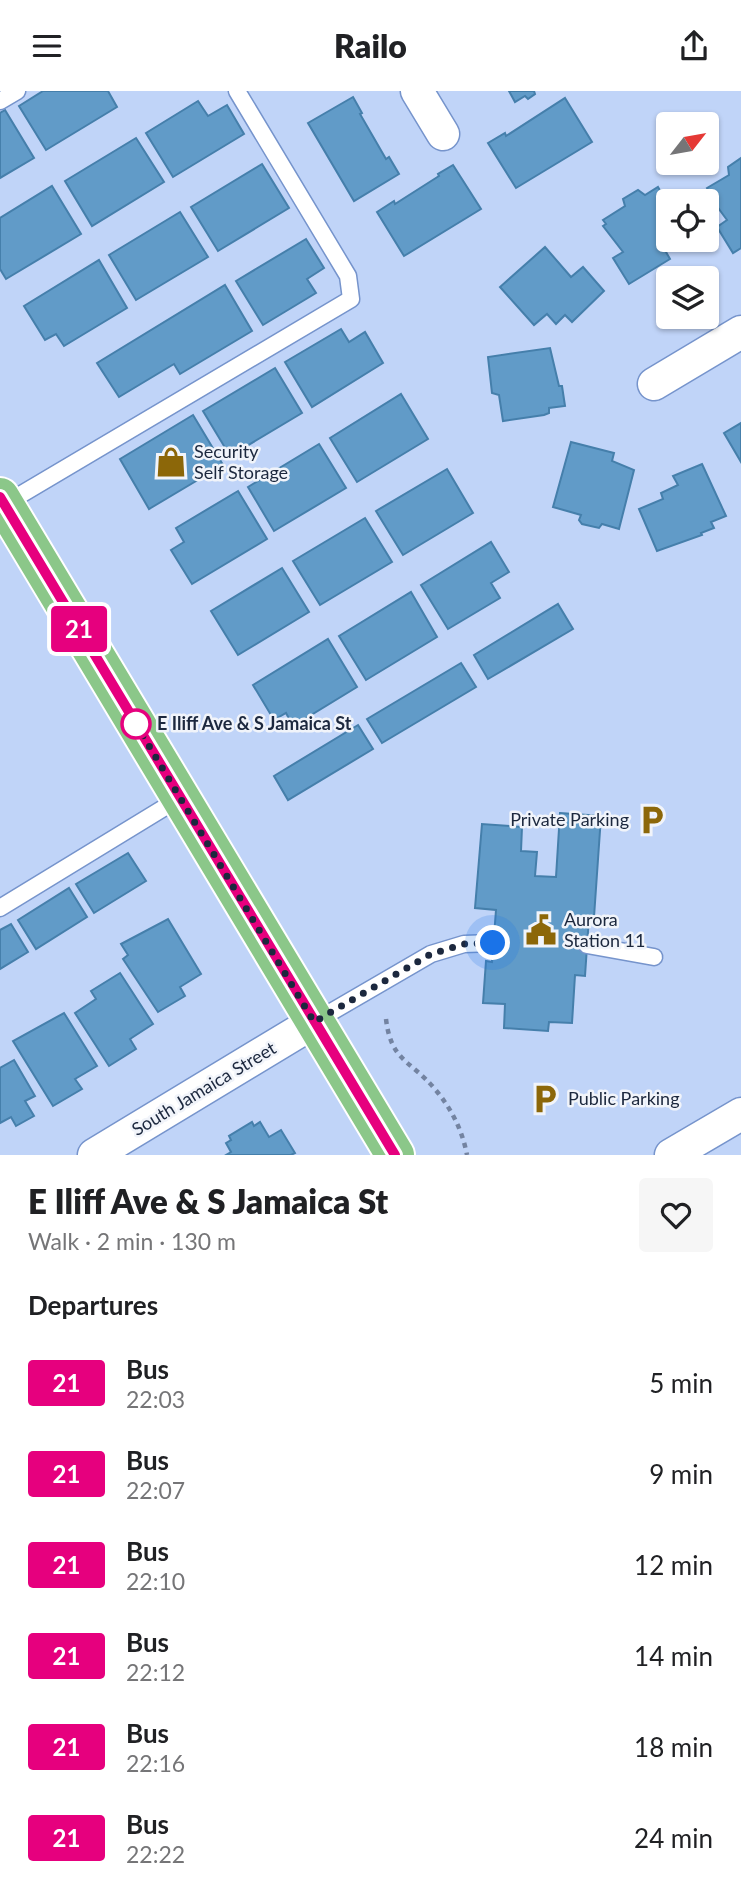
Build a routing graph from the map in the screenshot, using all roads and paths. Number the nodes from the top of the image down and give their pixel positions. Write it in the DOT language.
graph roads {
  1 [pos="17,91"];
  2 [pos="237,91"];
  3 [pos="417,91"];
  4 [pos="0,101"];
  5 [pos="443,134"];
  6 [pos="741,332"];
  7 [pos="654,384"];
  8 [pos="2,503"];
  9 [pos="180,798"];
  10 [pos="0,908"];
  11 [pos="493,943"];
  12 [pos="587,945"];
  13 [pos="654,957"];
  14 [pos="386,1019"];
  15 [pos="314,1022"];
  16 [pos="741,1114"];
  17 [pos="94,1155"];
  18 [pos="395,1155"];
  19 [pos="467,1155"];
  20 [pos="671,1155"];
  1 -- 4 [label="lane"];
  2 -- 8 [label="lane"];
  3 -- 5 [label="street"];
  6 -- 7 [label="street"];
  8 -- 9 [label="main road"];
  9 -- 10 [label="lane"];
  9 -- 15 [label="main road"];
  11 -- 15 [label="lane"];
  12 -- 13 [label="lane"];
  14 -- 19 [label="path"];
  15 -- 17 [label="street, South Jamaica Street"];
  15 -- 18 [label="main road"];
  16 -- 20 [label="street"];
}
